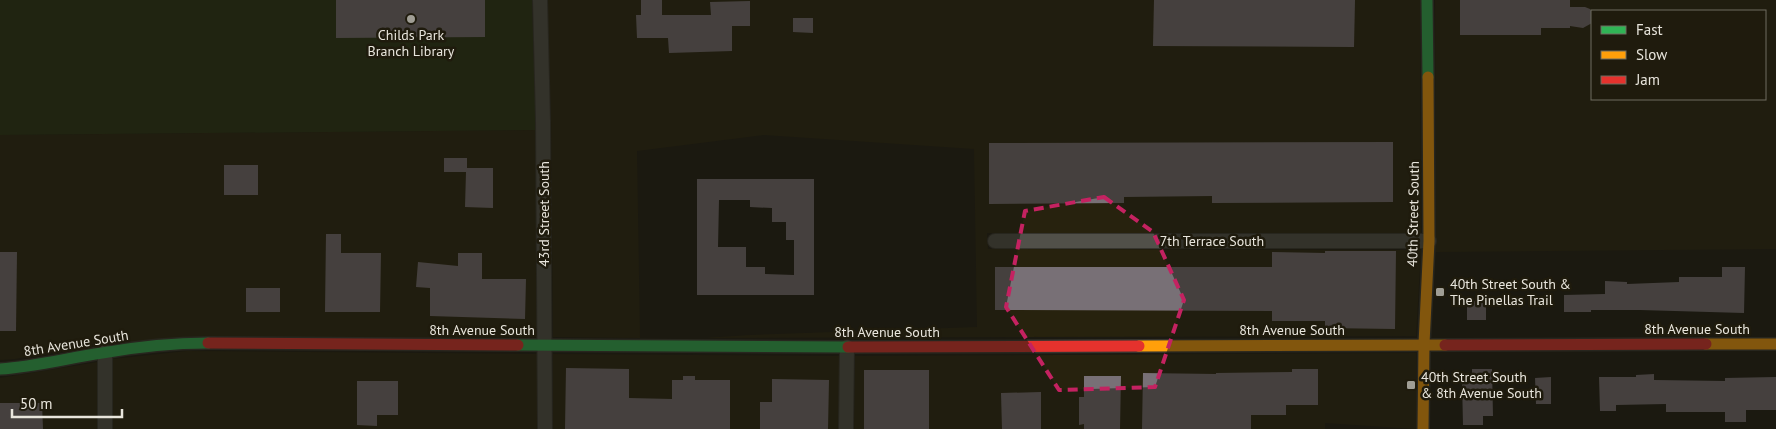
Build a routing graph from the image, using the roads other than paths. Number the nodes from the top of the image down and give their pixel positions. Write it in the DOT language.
graph roads {
  1 [pos="540,0"];
  2 [pos="1427,0"];
  3 [pos="995,241"];
  4 [pos="1429,241"];
  5 [pos="1424,344"];
  6 [pos="1776,344"];
  7 [pos="545,346"];
  8 [pos="847,347"];
  9 [pos="105,352"];
  10 [pos="0,369"];
  11 [pos="105,429"];
  12 [pos="545,429"];
  13 [pos="846,429"];
  14 [pos="1423,429"];
  1 -- 7 [label="street, 43rd Street South"];
  2 -- 4 [label="street, 40th Street South"];
  3 -- 4 [label="street, 7th Terrace South"];
  4 -- 5 [label="street, 40th Street South"];
  5 -- 6 [label="street, 8th Avenue South"];
  5 -- 8 [label="street, 8th Avenue South"];
  5 -- 14 [label="street, 40th Street South"];
  7 -- 8 [label="street, 8th Avenue South"];
  7 -- 9 [label="street, 8th Avenue South"];
  7 -- 12 [label="street, 43rd Street South"];
  8 -- 13 [label="street"];
  9 -- 10 [label="street, 8th Avenue South"];
  9 -- 11 [label="street"];
}
